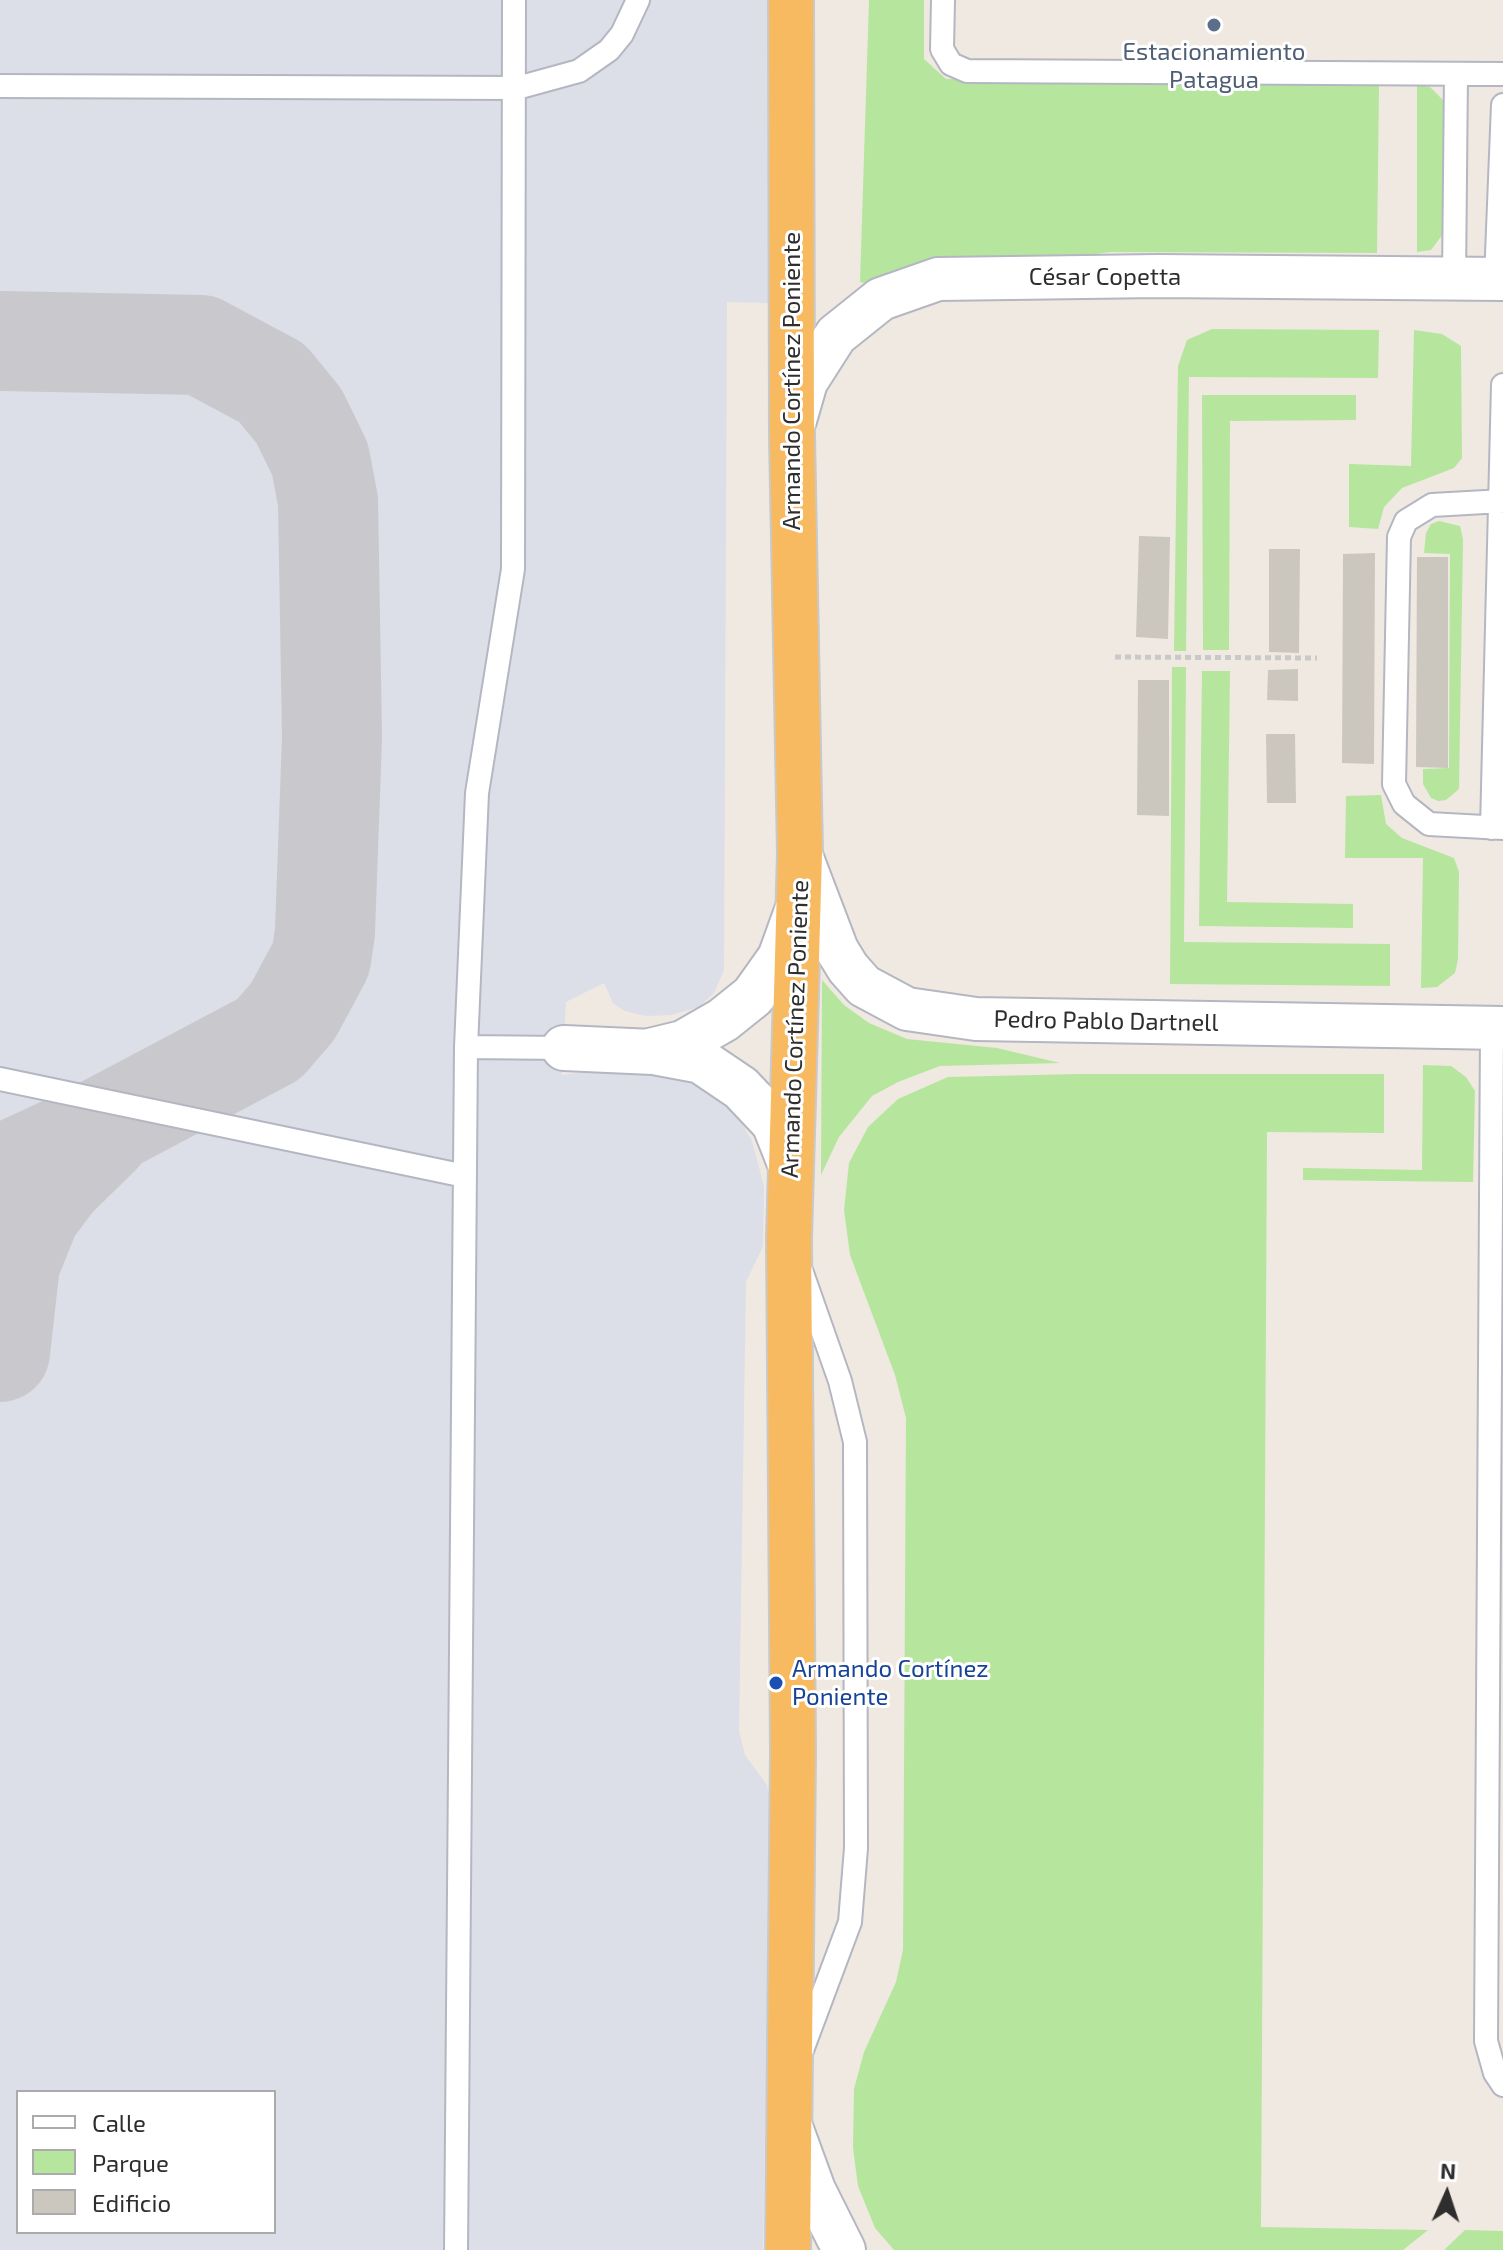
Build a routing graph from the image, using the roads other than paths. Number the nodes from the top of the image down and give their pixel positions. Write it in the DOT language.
graph roads {
  1 [pos="514,0"];
  2 [pos="638,0"];
  3 [pos="791,0"];
  4 [pos="943,0"];
  5 [pos="1456,74"];
  6 [pos="1503,74"];
  7 [pos="0,86"];
  8 [pos="517,88"];
  9 [pos="1503,105"];
  10 [pos="1454,278"];
  11 [pos="1500,279"];
  12 [pos="1503,385"];
  13 [pos="792,436"];
  14 [pos="1501,501"];
  15 [pos="1498,828"];
  16 [pos="800,853"];
  17 [pos="798,908"];
  18 [pos="1497,1028"];
  19 [pos="466,1047"];
  20 [pos="564,1048"];
  21 [pos="648,1052"];
  22 [pos="0,1079"];
  23 [pos="791,1166"];
  24 [pos="465,1176"];
  25 [pos="789,1238"];
  26 [pos="1503,2085"];
  27 [pos="789,2102"];
  28 [pos="456,2250"];
  29 [pos="788,2250"];
  30 [pos="844,2250"];
  1 -- 8 [label="lane"];
  2 -- 8 [label="lane"];
  3 -- 13 [label="highway, Armando Cortínez Poniente"];
  4 -- 5 [label="lane"];
  5 -- 6 [label="lane"];
  5 -- 10 [label="lane"];
  7 -- 8 [label="lane"];
  8 -- 19 [label="lane"];
  9 -- 11 [label="lane"];
  10 -- 11 [label="street, César Copetta"];
  10 -- 13 [label="street, César Copetta"];
  12 -- 14 [label="lane"];
  13 -- 16 [label="highway, Armando Cortínez Poniente"];
  14 -- 15 [label="lane"];
  14 -- 15 [label="lane"];
  16 -- 17 [label="highway, Armando Cortínez Poniente"];
  16 -- 18 [label="street, Pedro Pablo Dartnell"];
  17 -- 21 [label="street"];
  17 -- 23 [label="highway, Armando Cortínez Poniente"];
  18 -- 26 [label="lane"];
  19 -- 20 [label="lane"];
  19 -- 24 [label="lane"];
  20 -- 21 [label="street"];
  21 -- 23 [label="street"];
  22 -- 24 [label="lane"];
  23 -- 25 [label="highway, Armando Cortínez Poniente"];
  24 -- 28 [label="lane"];
  25 -- 27 [label="highway, Armando Cortínez Poniente"];
  25 -- 27 [label="lane"];
  27 -- 29 [label="highway, Armando Cortínez Poniente"];
  27 -- 30 [label="street"];
}
